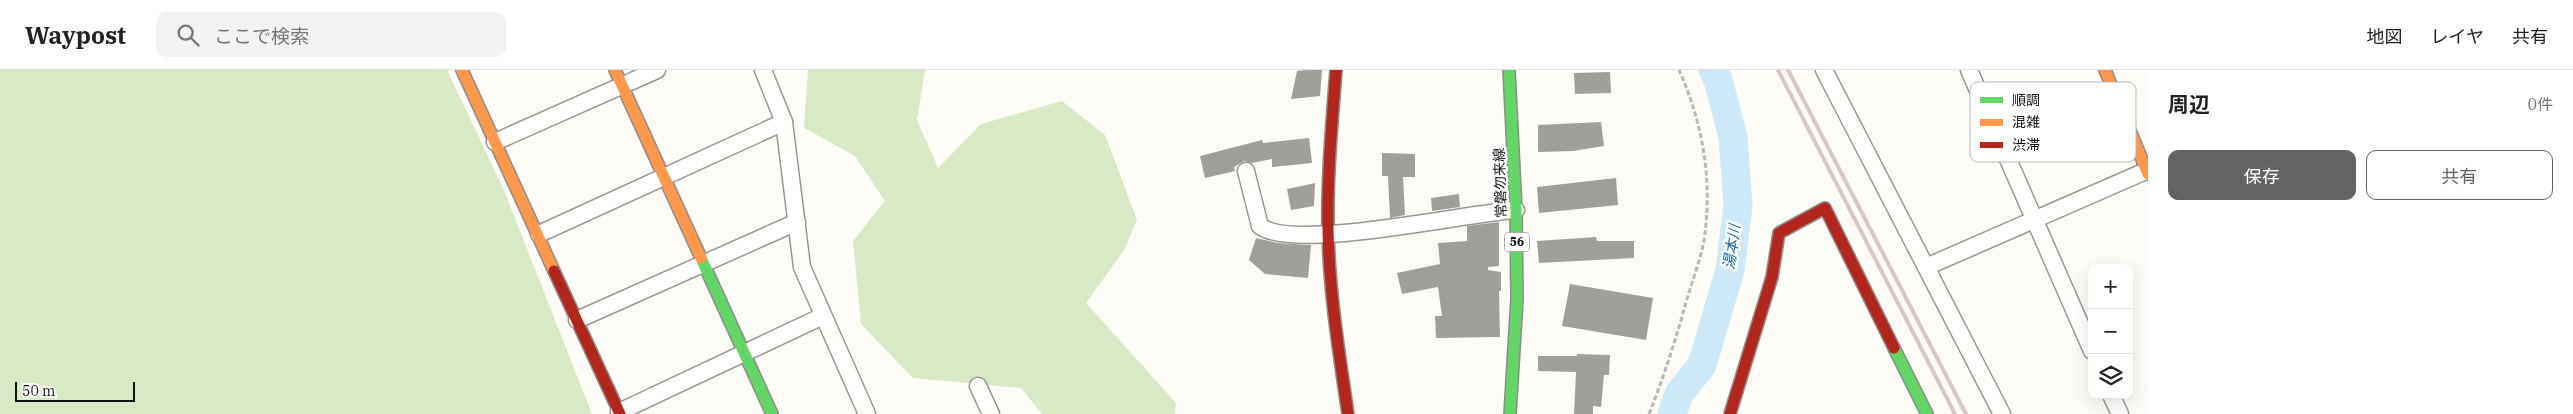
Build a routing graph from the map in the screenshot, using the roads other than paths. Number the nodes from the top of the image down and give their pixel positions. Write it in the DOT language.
graph roads {
  1 [pos="462,70"];
  2 [pos="615,70"];
  3 [pos="657,70"];
  4 [pos="763,70"];
  5 [pos="1336,70"];
  6 [pos="1509,70"];
  7 [pos="1824,70"];
  8 [pos="1969,70"];
  9 [pos="2105,70"];
  10 [pos="1974,82"];
  11 [pos="2110,82"];
  12 [pos="622,86"];
  13 [pos="784,122"];
  14 [pos="495,142"];
  15 [pos="2136,143"];
  16 [pos="2009,162"];
  17 [pos="1246,171"];
  18 [pos="2148,171"];
  19 [pos="663,176"];
  20 [pos="1516,210"];
  21 [pos="2034,220"];
  22 [pos="796,222"];
  23 [pos="539,234"];
  24 [pos="1328,236"];
  25 [pos="703,264"];
  26 [pos="1926,267"];
  27 [pos="823,316"];
  28 [pos="578,320"];
  29 [pos="2088,342"];
  30 [pos="744,354"];
  31 [pos="978,386"];
  32 [pos="2113,399"];
  33 [pos="619,413"];
  34 [pos="772,414"];
  35 [pos="867,414"];
  36 [pos="991,414"];
  37 [pos="1348,414"];
  38 [pos="1510,414"];
  39 [pos="1730,414"];
  40 [pos="1927,414"];
  41 [pos="2002,414"];
  42 [pos="2120,414"];
  1 -- 14 [label="street"];
  2 -- 12 [label="street"];
  3 -- 12 [label="street"];
  4 -- 13 [label="street"];
  5 -- 24 [label="street"];
  6 -- 20 [label="street, 常磐勿来線 / 56"];
  7 -- 26 [label="street"];
  8 -- 10 [label="street"];
  9 -- 11 [label="street"];
  12 -- 14 [label="street"];
  12 -- 19 [label="street"];
  13 -- 19 [label="street"];
  13 -- 22 [label="street"];
  14 -- 23 [label="street"];
  15 -- 18 [label="street"];
  16 -- 21 [label="street"];
  17 -- 24 [label="street"];
  18 -- 21 [label="street"];
  19 -- 23 [label="street"];
  19 -- 25 [label="street"];
  20 -- 24 [label="street"];
  20 -- 38 [label="street, 常磐勿来線 / 56"];
  21 -- 26 [label="street"];
  21 -- 29 [label="street"];
  22 -- 25 [label="street"];
  22 -- 27 [label="street"];
  23 -- 28 [label="street"];
  24 -- 37 [label="street"];
  25 -- 28 [label="street"];
  25 -- 30 [label="street"];
  26 -- 41 [label="street"];
  27 -- 30 [label="street"];
  27 -- 35 [label="street"];
  28 -- 33 [label="street"];
  30 -- 33 [label="street"];
  30 -- 34 [label="street"];
  31 -- 36 [label="street"];
  32 -- 42 [label="street"];
  39 -- 40 [label="street"];
}
